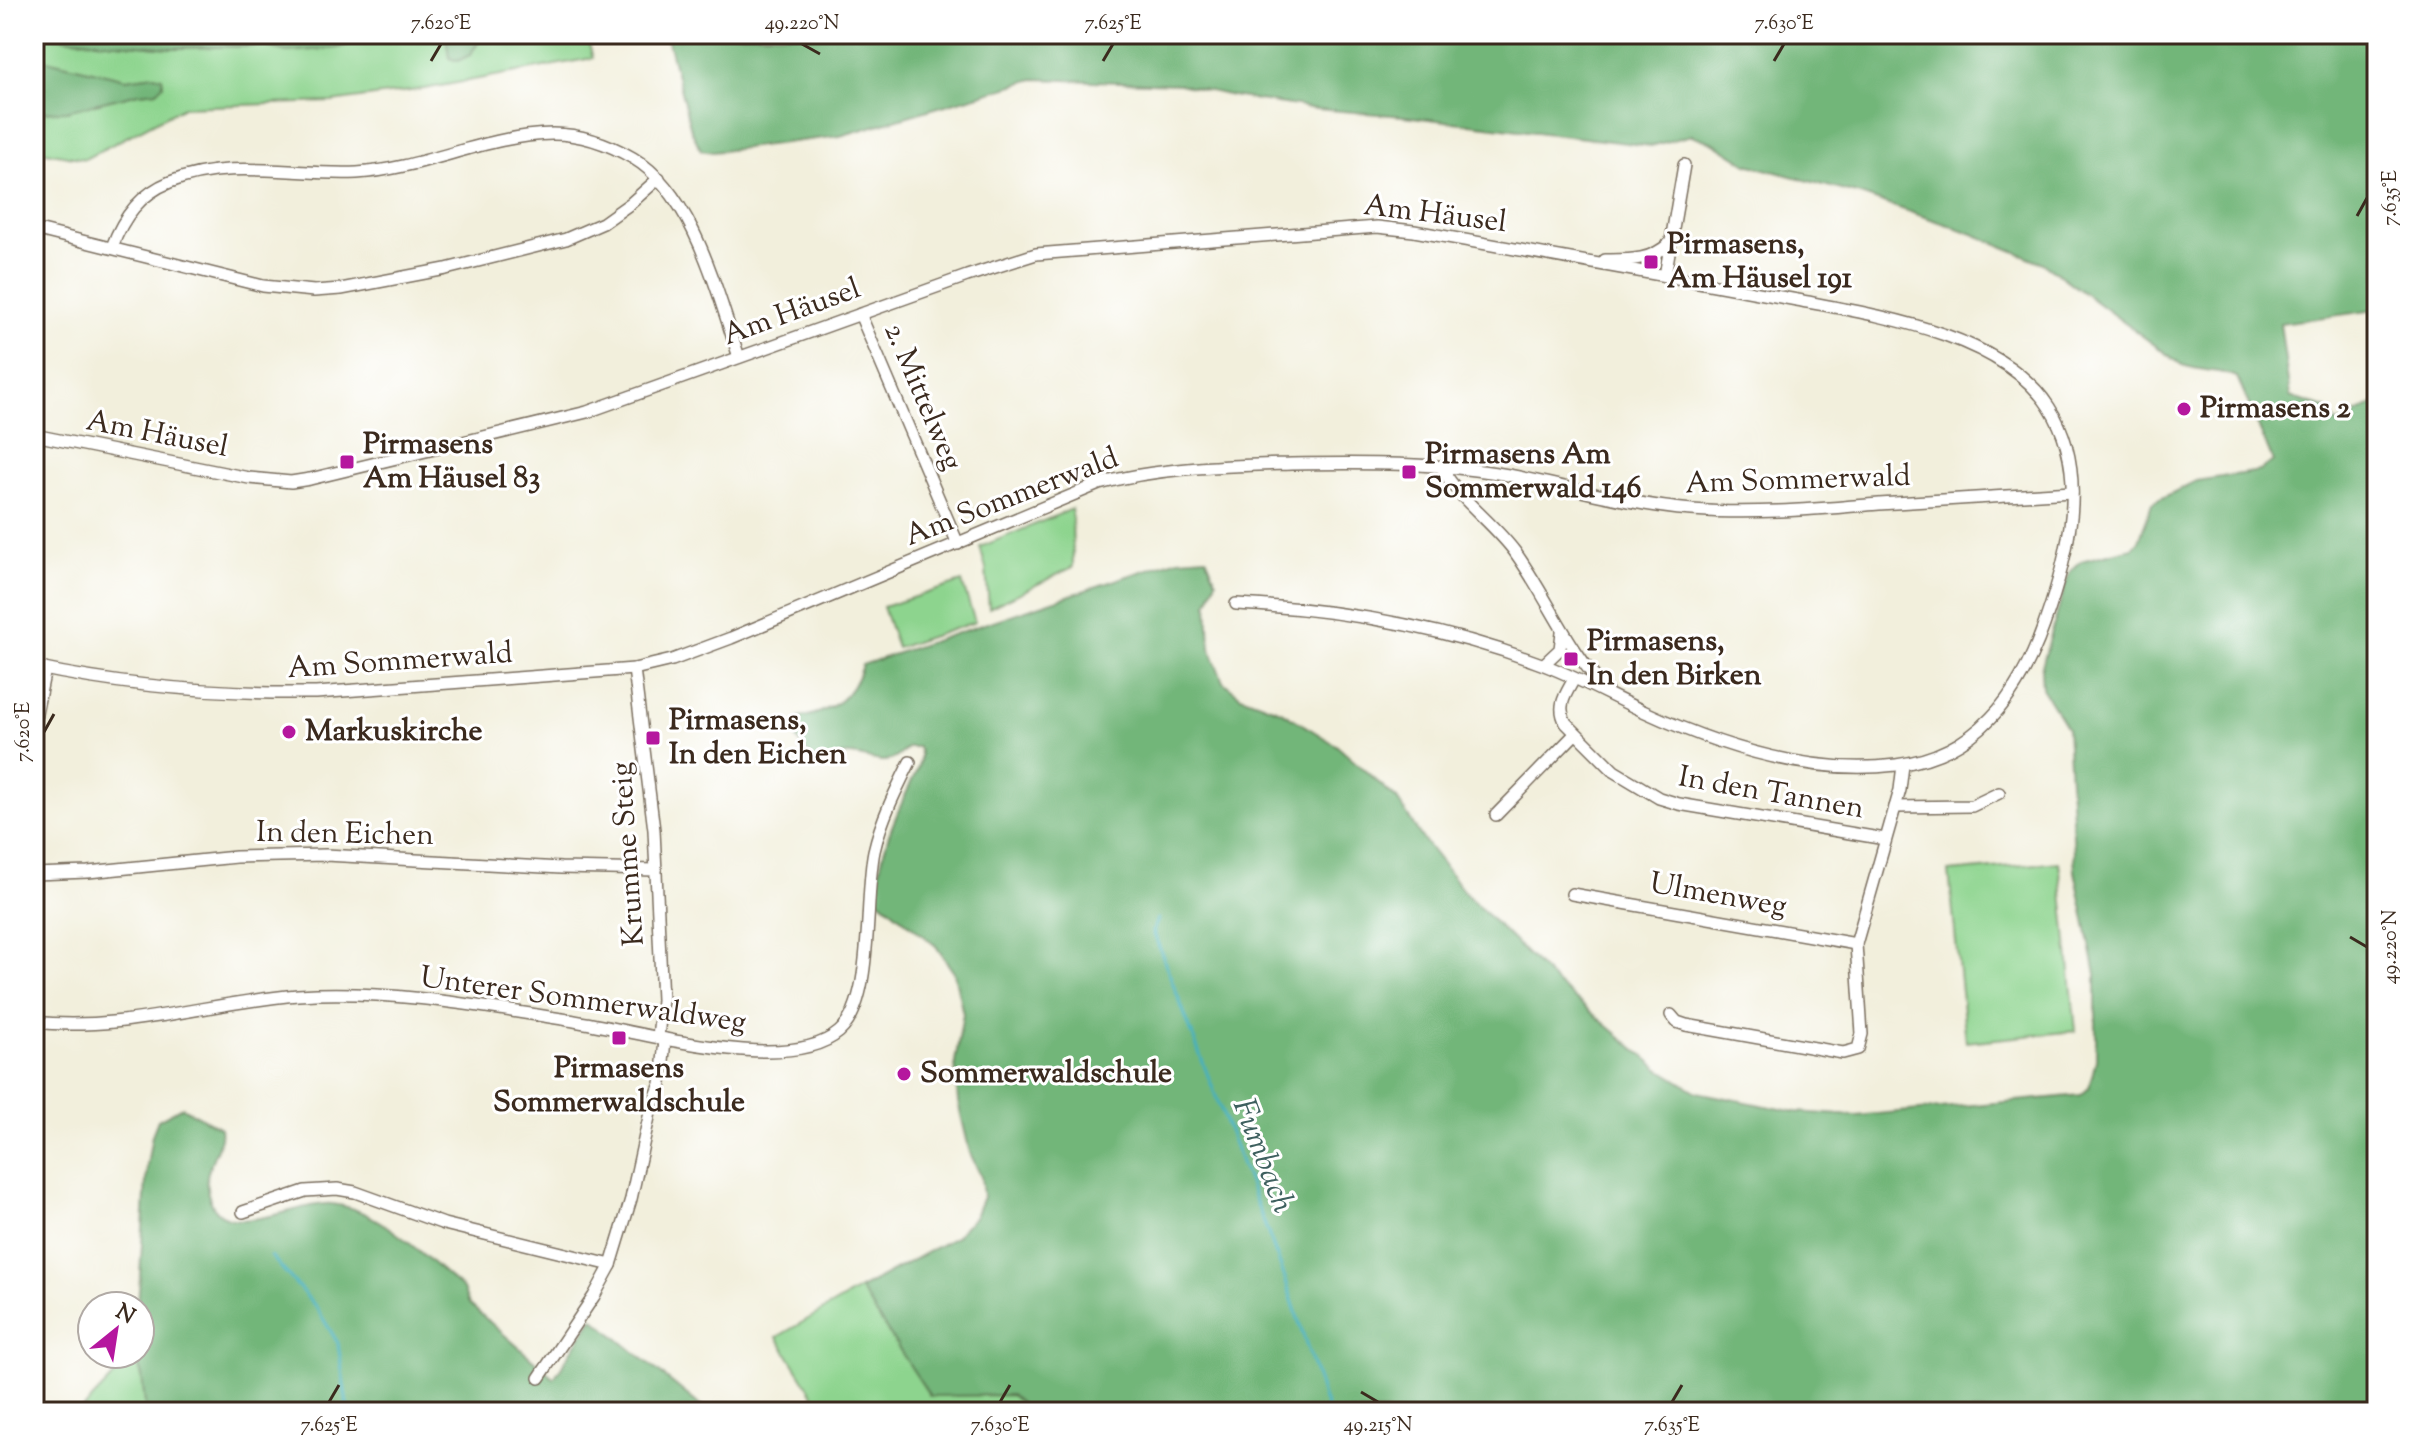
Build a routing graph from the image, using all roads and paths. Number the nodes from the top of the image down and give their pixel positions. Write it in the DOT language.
graph roads {
  1 [pos="1684,165"];
  2 [pos="659,178"];
  3 [pos="34,229"];
  4 [pos="1671,243"];
  5 [pos="112,247"];
  6 [pos="1575,260"];
  7 [pos="1665,276"];
  8 [pos="860,314"];
  9 [pos="739,357"];
  10 [pos="34,435"];
  11 [pos="1442,468"];
  12 [pos="2072,492"];
  13 [pos="958,544"];
  14 [pos="1236,604"];
  15 [pos="1562,632"];
  16 [pos="1544,664"];
  17 [pos="39,668"];
  18 [pos="634,669"];
  19 [pos="1574,679"];
  20 [pos="1613,697"];
  21 [pos="34,724"];
  22 [pos="1575,734"];
  23 [pos="910,762"];
  24 [pos="1903,765"];
  25 [pos="1999,793"];
  26 [pos="1895,807"];
  27 [pos="1496,815"];
  28 [pos="1885,839"];
  29 [pos="656,870"];
  30 [pos="34,874"];
  31 [pos="1572,894"];
  32 [pos="1856,944"];
  33 [pos="1671,1015"];
  34 [pos="34,1022"];
  35 [pos="662,1038"];
  36 [pos="243,1212"];
  37 [pos="611,1265"];
  38 [pos="539,1378"];
  1 -- 4 [label="street"];
  2 -- 5 [label="street"];
  2 -- 5 [label="street"];
  2 -- 9 [label="street"];
  3 -- 5 [label="street"];
  4 -- 6 [label="street, Am Häusel"];
  4 -- 7 [label="street"];
  6 -- 7 [label="street, Am Häusel"];
  6 -- 8 [label="street, Am Häusel"];
  7 -- 12 [label="street, Am Häusel"];
  8 -- 9 [label="street, Am Häusel"];
  8 -- 13 [label="street, 2. Mittelweg"];
  9 -- 10 [label="street, Am Häusel"];
  11 -- 12 [label="street, Am Sommerwald"];
  11 -- 13 [label="street, Am Sommerwald"];
  11 -- 15 [label="street"];
  12 -- 24 [label="street, Am Häusel"];
  13 -- 18 [label="street, Am Sommerwald"];
  14 -- 16 [label="street, Am Häusel"];
  15 -- 16 [label="street"];
  15 -- 20 [label="street"];
  16 -- 19 [label="street, Am Häusel"];
  17 -- 18 [label="street, Am Sommerwald"];
  17 -- 21 [label="street"];
  18 -- 29 [label="street, Krumme Steig"];
  19 -- 20 [label="street, Am Häusel"];
  19 -- 22 [label="street"];
  20 -- 24 [label="street, Am Häusel"];
  22 -- 27 [label="street"];
  22 -- 28 [label="street, In den Tannen"];
  23 -- 35 [label="street, Unterer Sommerwaldweg"];
  24 -- 26 [label="street"];
  25 -- 26 [label="street"];
  26 -- 28 [label="street"];
  28 -- 32 [label="street"];
  29 -- 30 [label="street, In den Eichen"];
  29 -- 35 [label="street, Krumme Steig"];
  31 -- 32 [label="street, Ulmenweg"];
  32 -- 33 [label="street"];
  34 -- 35 [label="street, Unterer Sommerwaldweg"];
  35 -- 37 [label="street, Krumme Steig"];
  36 -- 37 [label="street"];
  37 -- 38 [label="street, Krumme Steig"];
}
